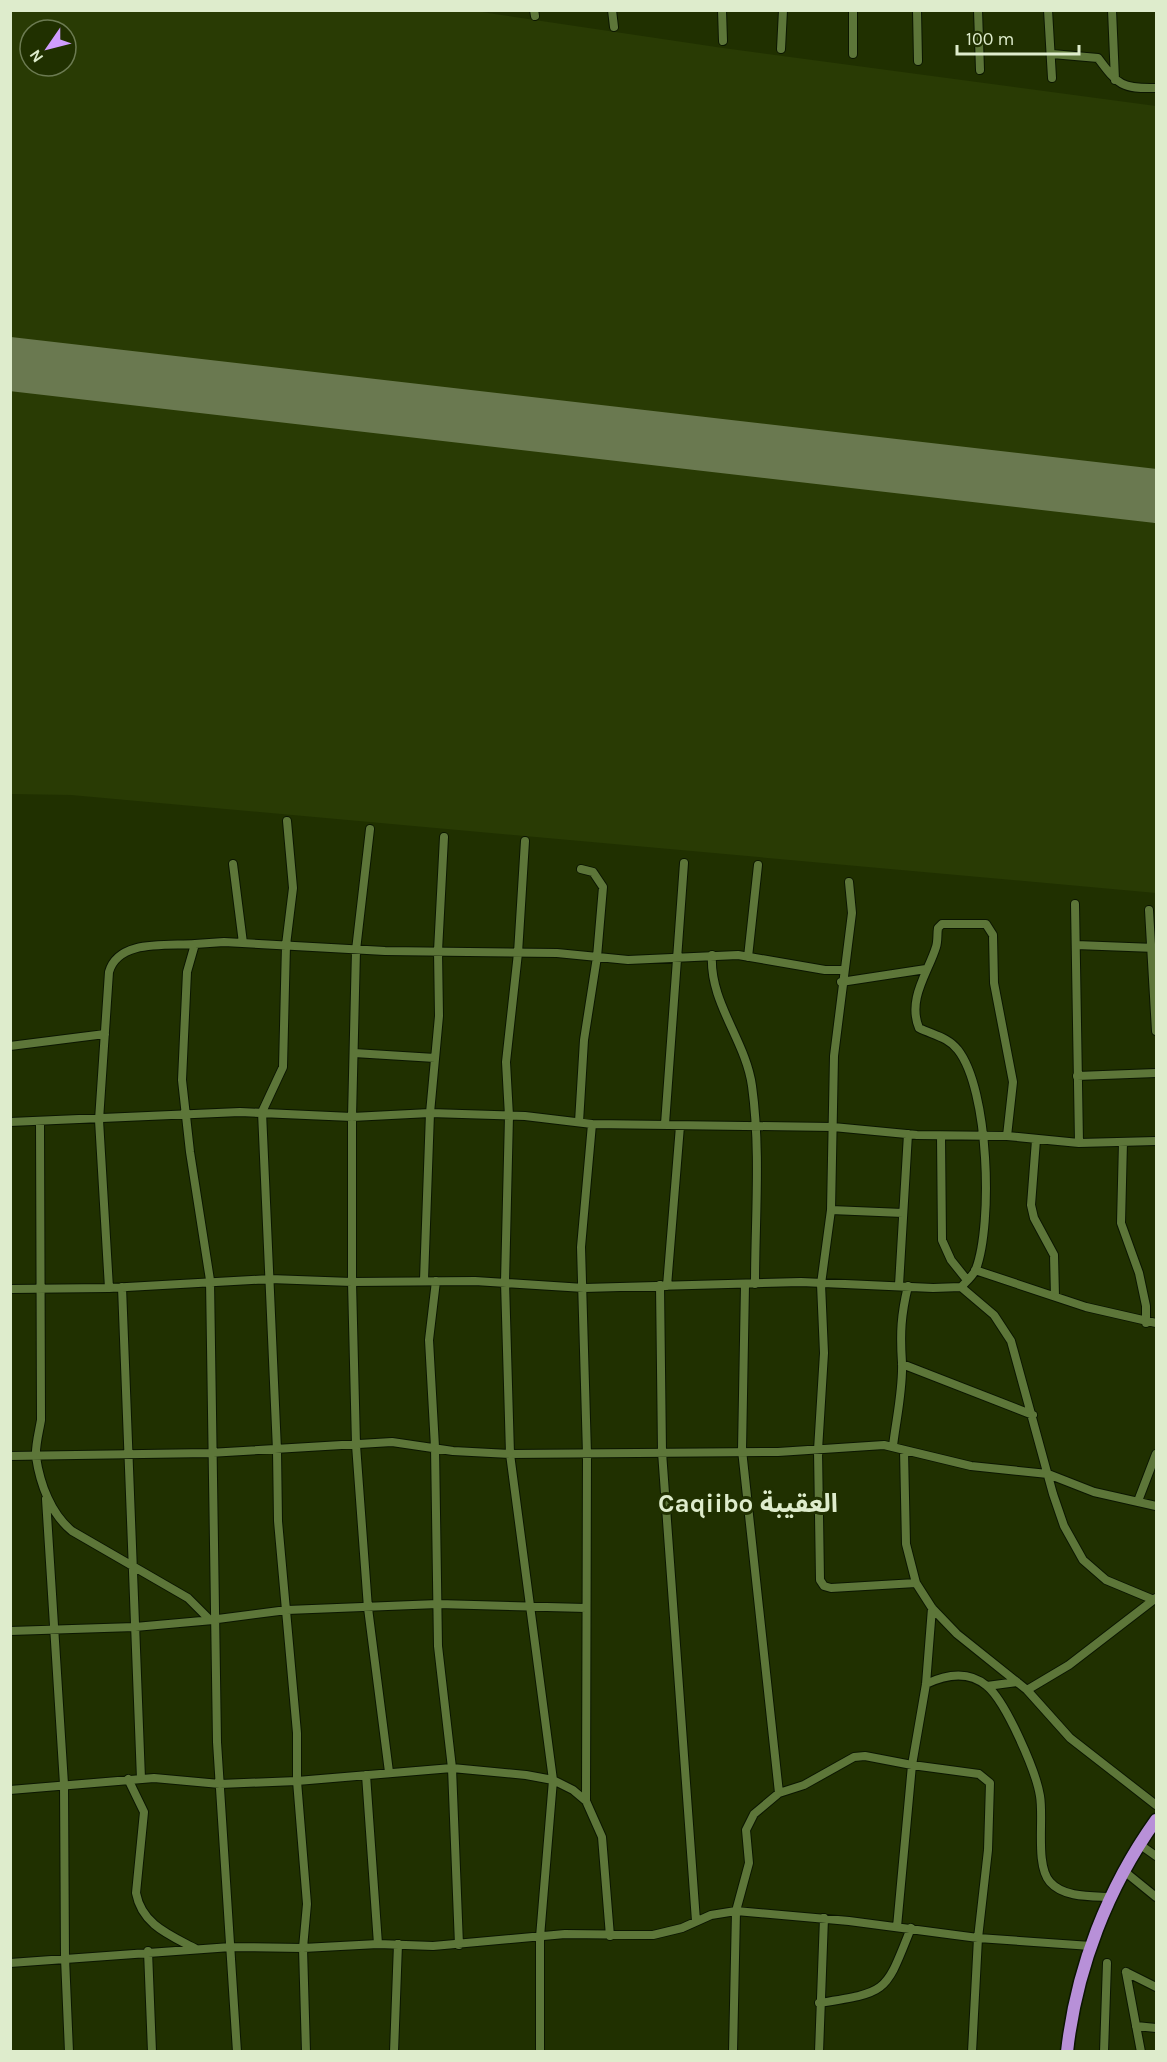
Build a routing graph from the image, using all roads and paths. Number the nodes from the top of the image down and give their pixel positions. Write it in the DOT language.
graph roads {
  1 [pos="612,10"];
  2 [pos="722,10"];
  3 [pos="783,10"];
  4 [pos="854,10"];
  5 [pos="917,10"];
  6 [pos="978,10"];
  7 [pos="1048,10"];
  8 [pos="1112,10"];
  9 [pos="614,27"];
  10 [pos="723,41"];
  11 [pos="781,49"];
  12 [pos="853,54"];
  13 [pos="1052,54"];
  14 [pos="918,62"];
  15 [pos="980,70"];
  16 [pos="1052,78"];
  17 [pos="1115,82"];
  18 [pos="1156,88"];
  19 [pos="287,821"];
  20 [pos="370,829"];
  21 [pos="444,837"];
  22 [pos="525,841"];
  23 [pos="684,863"];
  24 [pos="233,864"];
  25 [pos="759,865"];
  26 [pos="581,869"];
  27 [pos="849,882"];
  28 [pos="1075,904"];
  29 [pos="1149,910"];
  30 [pos="243,943"];
  31 [pos="195,944"];
  32 [pos="286,945"];
  33 [pos="1076,945"];
  34 [pos="1154,948"];
  35 [pos="356,950"];
  36 [pos="438,951"];
  37 [pos="518,953"];
  38 [pos="712,956"];
  39 [pos="597,957"];
  40 [pos="748,957"];
  41 [pos="679,958"];
  42 [pos="926,969"];
  43 [pos="843,970"];
  44 [pos="841,982"];
  45 [pos="1156,993"];
  46 [pos="1156,1031"];
  47 [pos="105,1034"];
  48 [pos="10,1046"];
  49 [pos="354,1053"];
  50 [pos="435,1058"];
  51 [pos="1156,1073"];
  52 [pos="1077,1076"];
  53 [pos="262,1112"];
  54 [pos="430,1113"];
  55 [pos="185,1116"];
  56 [pos="509,1116"];
  57 [pos="352,1117"];
  58 [pos="99,1120"];
  59 [pos="40,1121"];
  60 [pos="10,1122"];
  61 [pos="579,1122"];
  62 [pos="592,1124"];
  63 [pos="665,1124"];
  64 [pos="755,1124"];
  65 [pos="680,1126"];
  66 [pos="833,1126"];
  67 [pos="908,1134"];
  68 [pos="941,1136"];
  69 [pos="1007,1136"];
  70 [pos="982,1137"];
  71 [pos="1036,1140"];
  72 [pos="1156,1141"];
  73 [pos="1123,1142"];
  74 [pos="1079,1143"];
  75 [pos="831,1210"];
  76 [pos="903,1213"];
  77 [pos="975,1270"];
  78 [pos="270,1279"];
  79 [pos="210,1280"];
  80 [pos="424,1280"];
  81 [pos="436,1281"];
  82 [pos="352,1282"];
  83 [pos="505,1282"];
  84 [pos="964,1283"];
  85 [pos="755,1284"];
  86 [pos="821,1284"];
  87 [pos="745,1285"];
  88 [pos="899,1285"];
  89 [pos="663,1286"];
  90 [pos="908,1286"];
  91 [pos="122,1287"];
  92 [pos="109,1288"];
  93 [pos="584,1288"];
  94 [pos="10,1289"];
  95 [pos="42,1290"];
  96 [pos="1054,1296"];
  97 [pos="1146,1323"];
  98 [pos="1156,1323"];
  99 [pos="902,1364"];
  100 [pos="1033,1414"];
  101 [pos="356,1445"];
  102 [pos="893,1446"];
  103 [pos="435,1447"];
  104 [pos="277,1450"];
  105 [pos="742,1450"];
  106 [pos="818,1450"];
  107 [pos="904,1450"];
  108 [pos="662,1452"];
  109 [pos="213,1453"];
  110 [pos="510,1454"];
  111 [pos="587,1454"];
  112 [pos="129,1455"];
  113 [pos="1156,1455"];
  114 [pos="10,1456"];
  115 [pos="36,1456"];
  116 [pos="1048,1474"];
  117 [pos="46,1492"];
  118 [pos="1138,1501"];
  119 [pos="1156,1506"];
  120 [pos="133,1568"];
  121 [pos="916,1583"];
  122 [pos="1155,1599"];
  123 [pos="438,1605"];
  124 [pos="530,1606"];
  125 [pos="368,1608"];
  126 [pos="586,1608"];
  127 [pos="933,1608"];
  128 [pos="286,1610"];
  129 [pos="215,1620"];
  130 [pos="135,1627"];
  131 [pos="54,1630"];
  132 [pos="10,1631"];
  133 [pos="1017,1682"];
  134 [pos="926,1684"];
  135 [pos="987,1686"];
  136 [pos="1027,1690"];
  137 [pos="912,1765"];
  138 [pos="452,1768"];
  139 [pos="388,1772"];
  140 [pos="366,1775"];
  141 [pos="128,1779"];
  142 [pos="141,1779"];
  143 [pos="553,1780"];
  144 [pos="297,1781"];
  145 [pos="64,1784"];
  146 [pos="220,1784"];
  147 [pos="10,1790"];
  148 [pos="779,1793"];
  149 [pos="586,1801"];
  150 [pos="1156,1805"];
  151 [pos="1156,1820"];
  152 [pos="1139,1844"];
  153 [pos="1156,1856"];
  154 [pos="1124,1871"];
  155 [pos="1156,1897"];
  156 [pos="1111,1898"];
  157 [pos="736,1911"];
  158 [pos="824,1918"];
  159 [pos="696,1921"];
  160 [pos="897,1927"];
  161 [pos="911,1928"];
  162 [pos="610,1936"];
  163 [pos="540,1937"];
  164 [pos="978,1938"];
  165 [pos="378,1944"];
  166 [pos="398,1944"];
  167 [pos="459,1945"];
  168 [pos="1091,1946"];
  169 [pos="231,1947"];
  170 [pos="303,1948"];
  171 [pos="197,1950"];
  172 [pos="148,1951"];
  173 [pos="65,1958"];
  174 [pos="10,1963"];
  175 [pos="1107,1963"];
  176 [pos="1156,1987"];
  177 [pos="819,2003"];
  178 [pos="1136,2026"];
  179 [pos="1156,2028"];
  180 [pos="69,2052"];
  181 [pos="152,2052"];
  182 [pos="237,2052"];
  183 [pos="306,2052"];
  184 [pos="394,2052"];
  185 [pos="540,2052"];
  186 [pos="733,2052"];
  187 [pos="819,2052"];
  188 [pos="972,2052"];
  189 [pos="1067,2052"];
  190 [pos="1104,2052"];
  191 [pos="1141,2052"];
  1 -- 9 [label="street"];
  2 -- 10 [label="street"];
  3 -- 11 [label="street"];
  4 -- 12 [label="street"];
  5 -- 14 [label="street"];
  6 -- 15 [label="street"];
  7 -- 13 [label="street"];
  8 -- 17 [label="street"];
  13 -- 16 [label="street"];
  13 -- 17 [label="street"];
  17 -- 18 [label="street"];
  19 -- 32 [label="street"];
  20 -- 35 [label="street"];
  21 -- 36 [label="street"];
  22 -- 37 [label="street"];
  23 -- 41 [label="street"];
  24 -- 30 [label="street"];
  25 -- 40 [label="street"];
  26 -- 39 [label="street"];
  27 -- 43 [label="street"];
  28 -- 33 [label="street"];
  29 -- 34 [label="street"];
  30 -- 31 [label="street"];
  30 -- 32 [label="street"];
  31 -- 47 [label="street"];
  31 -- 55 [label="street"];
  32 -- 35 [label="street"];
  32 -- 53 [label="street"];
  33 -- 34 [label="street"];
  33 -- 52 [label="street"];
  34 -- 45 [label="street"];
  35 -- 36 [label="street"];
  35 -- 49 [label="street"];
  36 -- 37 [label="street"];
  36 -- 50 [label="street"];
  37 -- 39 [label="street"];
  37 -- 56 [label="street"];
  38 -- 40 [label="street"];
  38 -- 41 [label="street"];
  38 -- 64 [label="street"];
  39 -- 41 [label="street"];
  39 -- 61 [label="street"];
  40 -- 43 [label="street"];
  41 -- 63 [label="street"];
  42 -- 44 [label="street"];
  42 -- 69 [label="street"];
  42 -- 70 [label="street"];
  43 -- 44 [label="street"];
  44 -- 66 [label="street"];
  45 -- 46 [label="street"];
  47 -- 48 [label="street"];
  47 -- 58 [label="street"];
  49 -- 50 [label="street"];
  49 -- 57 [label="street"];
  50 -- 54 [label="street"];
  51 -- 52 [label="street"];
  52 -- 74 [label="street"];
  53 -- 55 [label="street"];
  53 -- 57 [label="street"];
  53 -- 78 [label="street"];
  54 -- 56 [label="street"];
  54 -- 57 [label="street"];
  54 -- 80 [label="street"];
  55 -- 58 [label="street"];
  55 -- 79 [label="street"];
  56 -- 61 [label="street"];
  56 -- 83 [label="street"];
  57 -- 82 [label="street"];
  58 -- 59 [label="street"];
  58 -- 92 [label="street"];
  59 -- 60 [label="street"];
  59 -- 95 [label="street"];
  61 -- 62 [label="street"];
  62 -- 63 [label="street"];
  62 -- 93 [label="street"];
  63 -- 65 [label="street"];
  64 -- 65 [label="street"];
  64 -- 66 [label="street"];
  64 -- 85 [label="street"];
  65 -- 89 [label="street"];
  66 -- 67 [label="street"];
  66 -- 75 [label="street"];
  67 -- 68 [label="street"];
  67 -- 76 [label="street"];
  68 -- 70 [label="street"];
  68 -- 84 [label="street"];
  69 -- 70 [label="street"];
  69 -- 71 [label="street"];
  70 -- 77 [label="street"];
  71 -- 74 [label="street"];
  71 -- 96 [label="street"];
  72 -- 73 [label="street"];
  73 -- 74 [label="street"];
  73 -- 97 [label="street"];
  75 -- 76 [label="street"];
  75 -- 86 [label="street"];
  76 -- 88 [label="street"];
  77 -- 84 [label="street"];
  77 -- 96 [label="street"];
  78 -- 79 [label="street"];
  78 -- 82 [label="street"];
  78 -- 104 [label="street"];
  79 -- 91 [label="street"];
  79 -- 109 [label="street"];
  80 -- 81 [label="street"];
  80 -- 82 [label="street"];
  81 -- 83 [label="street"];
  81 -- 103 [label="street"];
  82 -- 101 [label="street"];
  83 -- 93 [label="street"];
  83 -- 110 [label="street"];
  84 -- 90 [label="street"];
  84 -- 100 [label="street"];
  85 -- 86 [label="street"];
  85 -- 87 [label="street"];
  86 -- 88 [label="street"];
  86 -- 106 [label="street"];
  87 -- 89 [label="street"];
  87 -- 105 [label="street"];
  88 -- 90 [label="street"];
  89 -- 93 [label="street"];
  89 -- 108 [label="street"];
  90 -- 99 [label="street"];
  91 -- 92 [label="street"];
  91 -- 112 [label="street"];
  92 -- 95 [label="street"];
  93 -- 111 [label="street"];
  94 -- 95 [label="street"];
  95 -- 115 [label="street"];
  96 -- 97 [label="street"];
  97 -- 98 [label="street"];
  99 -- 100 [label="street"];
  99 -- 102 [label="street"];
  100 -- 116 [label="street"];
  101 -- 103 [label="street"];
  101 -- 104 [label="street"];
  101 -- 125 [label="street"];
  102 -- 106 [label="street"];
  102 -- 107 [label="street"];
  103 -- 110 [label="street"];
  103 -- 123 [label="street"];
  104 -- 109 [label="street"];
  104 -- 128 [label="street"];
  105 -- 106 [label="street"];
  105 -- 108 [label="street"];
  105 -- 148 [label="street"];
  106 -- 121 [label="street"];
  107 -- 116 [label="street"];
  107 -- 121 [label="street"];
  108 -- 111 [label="street"];
  108 -- 159 [label="street"];
  109 -- 112 [label="street"];
  109 -- 129 [label="street"];
  110 -- 111 [label="street"];
  110 -- 124 [label="street"];
  111 -- 126 [label="street"];
  112 -- 115 [label="street"];
  112 -- 120 [label="street"];
  113 -- 118 [label="street"];
  114 -- 115 [label="street"];
  115 -- 117 [label="street"];
  116 -- 118 [label="street"];
  116 -- 122 [label="street"];
  117 -- 120 [label="street"];
  117 -- 131 [label="street"];
  118 -- 119 [label="street"];
  120 -- 129 [label="street"];
  120 -- 130 [label="street"];
  121 -- 127 [label="street"];
  122 -- 136 [label="street"];
  123 -- 124 [label="street"];
  123 -- 125 [label="street"];
  123 -- 138 [label="street"];
  124 -- 126 [label="street"];
  124 -- 143 [label="street"];
  125 -- 128 [label="street"];
  125 -- 139 [label="street"];
  126 -- 149 [label="street"];
  127 -- 133 [label="street"];
  127 -- 134 [label="street"];
  128 -- 129 [label="street"];
  128 -- 144 [label="street"];
  129 -- 130 [label="street"];
  129 -- 146 [label="street"];
  130 -- 131 [label="street"];
  130 -- 142 [label="street"];
  131 -- 132 [label="street"];
  131 -- 145 [label="street"];
  133 -- 135 [label="street"];
  133 -- 136 [label="street"];
  134 -- 135 [label="street"];
  134 -- 137 [label="street"];
  135 -- 156 [label="street"];
  136 -- 150 [label="street"];
  137 -- 148 [label="street"];
  137 -- 160 [label="street"];
  137 -- 164 [label="street"];
  138 -- 139 [label="street"];
  138 -- 143 [label="street"];
  138 -- 167 [label="street"];
  139 -- 140 [label="street"];
  140 -- 144 [label="street"];
  140 -- 165 [label="street"];
  141 -- 142 [label="street"];
  141 -- 145 [label="street"];
  141 -- 171 [label="street"];
  142 -- 146 [label="street"];
  143 -- 149 [label="street"];
  143 -- 163 [label="street"];
  144 -- 146 [label="street"];
  144 -- 170 [label="street"];
  145 -- 147 [label="street"];
  145 -- 173 [label="street"];
  146 -- 169 [label="street"];
  148 -- 157 [label="street"];
  149 -- 162 [label="street"];
  151 -- 152 [label="highway"];
  152 -- 153 [label="street"];
  152 -- 154 [label="highway"];
  154 -- 155 [label="street"];
  154 -- 156 [label="highway"];
  156 -- 168 [label="highway"];
  157 -- 158 [label="street"];
  157 -- 159 [label="street"];
  157 -- 186 [label="street"];
  158 -- 160 [label="street"];
  158 -- 177 [label="street"];
  159 -- 162 [label="street"];
  160 -- 161 [label="street"];
  161 -- 164 [label="street"];
  161 -- 177 [label="street"];
  162 -- 163 [label="street"];
  163 -- 167 [label="street"];
  163 -- 185 [label="street"];
  164 -- 168 [label="street"];
  164 -- 188 [label="street"];
  165 -- 166 [label="street"];
  165 -- 170 [label="street"];
  166 -- 167 [label="street"];
  166 -- 184 [label="street"];
  168 -- 189 [label="highway"];
  169 -- 170 [label="street"];
  169 -- 171 [label="street"];
  169 -- 182 [label="street"];
  170 -- 183 [label="street"];
  171 -- 172 [label="street"];
  172 -- 173 [label="street"];
  172 -- 181 [label="street"];
  173 -- 174 [label="street"];
  173 -- 180 [label="street"];
  175 -- 190 [label="street"];
  176 -- 178 [label="street"];
  177 -- 187 [label="street"];
  178 -- 179 [label="street"];
  178 -- 191 [label="street"];
}
